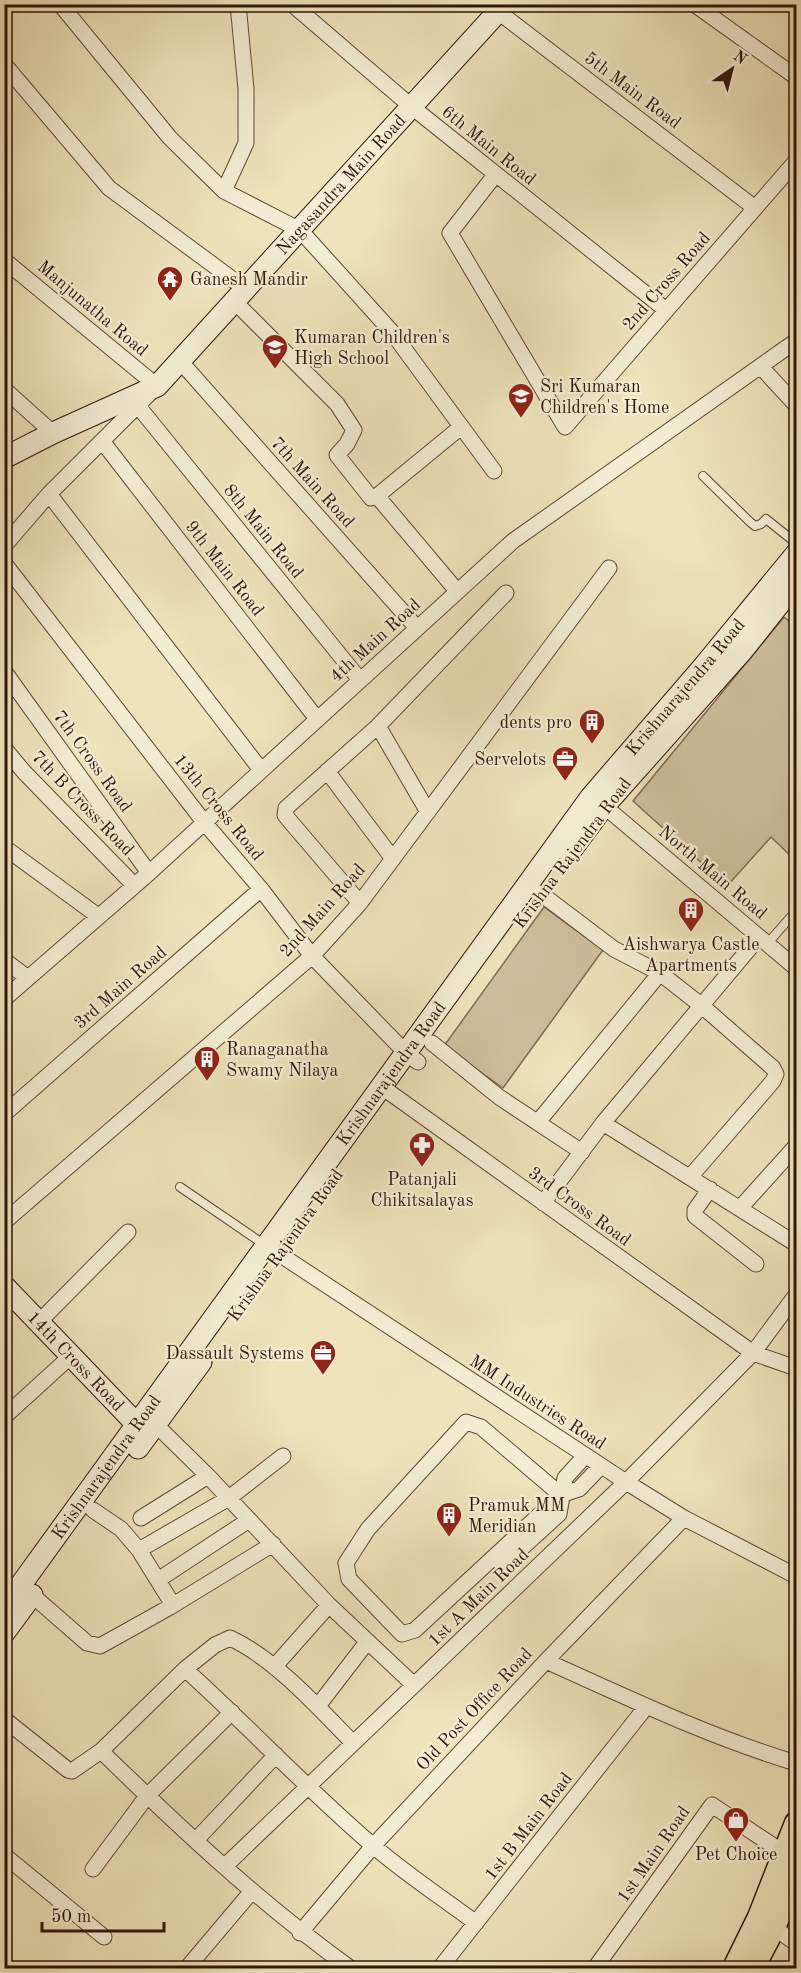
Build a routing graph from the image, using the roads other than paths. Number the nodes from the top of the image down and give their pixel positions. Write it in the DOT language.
graph roads {
  1 [pos="60,4"];
  2 [pos="238,4"];
  3 [pos="292,4"];
  4 [pos="694,4"];
  5 [pos="497,7"];
  6 [pos="4,64"];
  7 [pos="796,77"];
  8 [pos="412,107"];
  9 [pos="796,161"];
  10 [pos="495,175"];
  11 [pos="224,191"];
  12 [pos="755,208"];
  13 [pos="300,230"];
  14 [pos="4,260"];
  15 [pos="241,296"];
  16 [pos="666,310"];
  17 [pos="796,341"];
  18 [pos="180,361"];
  19 [pos="761,367"];
  20 [pos="157,386"];
  21 [pos="4,389"];
  22 [pos="796,405"];
  23 [pos="138,406"];
  24 [pos="461,427"];
  25 [pos="53,433"];
  26 [pos="102,441"];
  27 [pos="4,459"];
  28 [pos="494,471"];
  29 [pos="703,476"];
  30 [pos="49,494"];
  31 [pos="377,496"];
  32 [pos="796,543"];
  33 [pos="4,546"];
  34 [pos="796,555"];
  35 [pos="4,563"];
  36 [pos="609,568"];
  37 [pos="796,583"];
  38 [pos="457,591"];
  39 [pos="506,593"];
  40 [pos="417,628"];
  41 [pos="4,671"];
  42 [pos="360,680"];
  43 [pos="317,719"];
  44 [pos="378,726"];
  45 [pos="4,748"];
  46 [pos="261,770"];
  47 [pos="327,771"];
  48 [pos="604,806"];
  49 [pos="428,812"];
  50 [pos="204,822"];
  51 [pos="4,847"];
  52 [pos="393,859"];
  53 [pos="149,873"];
  54 [pos="134,885"];
  55 [pos="261,889"];
  56 [pos="540,893"];
  57 [pos="360,903"];
  58 [pos="796,911"];
  59 [pos="98,916"];
  60 [pos="763,940"];
  61 [pos="312,956"];
  62 [pos="4,960"];
  63 [pos="796,968"];
  64 [pos="660,973"];
  65 [pos="28,978"];
  66 [pos="4,999"];
  67 [pos="702,1006"];
  68 [pos="432,1043"];
  69 [pos="412,1057"];
  70 [pos="388,1091"];
  71 [pos="4,1114"];
  72 [pos="538,1122"];
  73 [pos="603,1123"];
  74 [pos="796,1146"];
  75 [pos="582,1152"];
  76 [pos="690,1177"];
  77 [pos="180,1187"];
  78 [pos="710,1190"];
  79 [pos="543,1203"];
  80 [pos="741,1208"];
  81 [pos="4,1222"];
  82 [pos="128,1232"];
  83 [pos="796,1244"];
  84 [pos="272,1250"];
  85 [pos="756,1264"];
  86 [pos="6,1289"];
  87 [pos="796,1294"];
  88 [pos="40,1321"];
  89 [pos="755,1354"];
  90 [pos="71,1356"];
  91 [pos="796,1368"];
  92 [pos="4,1417"];
  93 [pos="146,1425"];
  94 [pos="284,1456"];
  95 [pos="585,1456"];
  96 [pos="601,1466"];
  97 [pos="208,1476"];
  98 [pos="626,1482"];
  99 [pos="561,1495"];
  100 [pos="229,1498"];
  101 [pos="93,1510"];
  102 [pos="141,1518"];
  103 [pos="684,1518"];
  104 [pos="249,1520"];
  105 [pos="273,1545"];
  106 [pos="139,1550"];
  107 [pos="502,1566"];
  108 [pos="796,1576"];
  109 [pos="158,1580"];
  110 [pos="32,1595"];
  111 [pos="173,1605"];
  112 [pos="329,1605"];
  113 [pos="4,1608"];
  114 [pos="4,1633"];
  115 [pos="367,1642"];
  116 [pos="546,1661"];
  117 [pos="274,1667"];
  118 [pos="185,1669"];
  119 [pos="414,1685"];
  120 [pos="318,1706"];
  121 [pos="646,1707"];
  122 [pos="232,1712"];
  123 [pos="4,1719"];
  124 [pos="353,1743"];
  125 [pos="101,1751"];
  126 [pos="276,1755"];
  127 [pos="796,1762"];
  128 [pos="307,1786"];
  129 [pos="147,1796"];
  130 [pos="796,1823"];
  131 [pos="196,1840"];
  132 [pos="373,1846"];
  133 [pos="4,1855"];
  134 [pos="790,1863"];
  135 [pos="225,1866"];
  136 [pos="93,1869"];
  137 [pos="252,1891"];
  138 [pos="476,1923"];
  139 [pos="774,1928"];
  140 [pos="300,1933"];
  141 [pos="105,1937"];
  142 [pos="796,1943"];
  143 [pos="187,1968"];
  144 [pos="350,1968"];
  145 [pos="440,1968"];
  146 [pos="595,1968"];
  147 [pos="734,1968"];
  148 [pos="753,1968"];
  1 -- 11 [label="street"];
  2 -- 11 [label="street"];
  3 -- 8 [label="street, 6th Main Road"];
  4 -- 7 [label="street"];
  5 -- 8 [label="main road, Nagasandra Main Road"];
  5 -- 12 [label="street, 5th Main Road"];
  6 -- 15 [label="street"];
  8 -- 10 [label="street, 6th Main Road"];
  8 -- 13 [label="main road, Nagasandra Main Road"];
  9 -- 12 [label="street, 2nd Cross Road"];
  10 -- 16 [label="street, 6th Main Road"];
  10 -- 16 [label="street, 2nd Cross Road"];
  11 -- 13 [label="street"];
  12 -- 16 [label="street, 2nd Cross Road"];
  13 -- 15 [label="main road, Nagasandra Main Road"];
  13 -- 24 [label="street"];
  14 -- 20 [label="street, Manjunatha Road"];
  15 -- 18 [label="main road, Nagasandra Main Road"];
  15 -- 31 [label="street"];
  17 -- 19 [label="street, 4th Main Road"];
  18 -- 20 [label="main road, Nagasandra Main Road"];
  18 -- 40 [label="street, 7th Main Road"];
  19 -- 22 [label="street"];
  19 -- 38 [label="street, 4th Main Road"];
  20 -- 23 [label="street, Nagasandra Main Road"];
  20 -- 25 [label="main road"];
  21 -- 25 [label="street"];
  23 -- 26 [label="street, Nagasandra Main Road"];
  23 -- 42 [label="street, 8th Main Road"];
  24 -- 28 [label="street"];
  24 -- 31 [label="street"];
  25 -- 27 [label="main road"];
  26 -- 30 [label="street, Nagasandra Main Road"];
  26 -- 43 [label="street, 9th Main Road"];
  29 -- 32 [label="lane"];
  30 -- 33 [label="street, Nagasandra Main Road"];
  30 -- 46 [label="street"];
  31 -- 38 [label="street"];
  34 -- 69 [label="main road, Krishnarajendra Road"];
  35 -- 50 [label="street, 13th Cross Road"];
  36 -- 49 [label="street, 2nd Main Road"];
  37 -- 48 [label="main road, Krishna Rajendra Road"];
  38 -- 40 [label="street, 4th Main Road"];
  39 -- 44 [label="street"];
  40 -- 42 [label="street, 4th Main Road"];
  41 -- 53 [label="street, 7th Cross Road"];
  42 -- 43 [label="street, 4th Main Road"];
  43 -- 46 [label="street, 4th Main Road"];
  44 -- 47 [label="street"];
  44 -- 49 [label="street"];
  45 -- 54 [label="street, 7th B Cross Road"];
  46 -- 50 [label="street, 4th Main Road"];
  47 -- 52 [label="street"];
  47 -- 57 [label="street"];
  48 -- 56 [label="main road, Krishna Rajendra Road"];
  48 -- 60 [label="street, North Main Road"];
  49 -- 52 [label="street, 2nd Main Road"];
  50 -- 53 [label="street, 4th Main Road"];
  50 -- 55 [label="street, 13th Cross Road"];
  51 -- 59 [label="street"];
  52 -- 57 [label="street, 2nd Main Road"];
  53 -- 54 [label="street, 4th Main Road"];
  54 -- 59 [label="street, 4th Main Road"];
  55 -- 61 [label="street, 13th Cross Road"];
  55 -- 71 [label="street, 3rd Main Road"];
  56 -- 64 [label="street"];
  56 -- 68 [label="main road, Krishna Rajendra Road"];
  57 -- 61 [label="street, 2nd Main Road"];
  58 -- 60 [label="lane"];
  59 -- 65 [label="street, 4th Main Road"];
  60 -- 63 [label="street, North Main Road"];
  60 -- 67 [label="street"];
  61 -- 69 [label="street, 13th Cross Road"];
  61 -- 81 [label="street, 2nd Main Road"];
  62 -- 65 [label="street"];
  64 -- 67 [label="street"];
  64 -- 72 [label="street"];
  65 -- 66 [label="street, 4th Main Road"];
  67 -- 73 [label="street"];
  67 -- 76 [label="street"];
  68 -- 69 [label="main road, Krishna Rajendra Road"];
  68 -- 72 [label="street"];
  69 -- 70 [label="main road, Krishnarajendra Road"];
  70 -- 79 [label="street, 3rd Cross Road"];
  70 -- 84 [label="main road, Krishnarajendra Road"];
  72 -- 75 [label="street"];
  73 -- 75 [label="street"];
  73 -- 76 [label="street"];
  74 -- 80 [label="street"];
  75 -- 79 [label="street"];
  76 -- 78 [label="street"];
  77 -- 84 [label="lane"];
  78 -- 80 [label="street"];
  78 -- 85 [label="street"];
  79 -- 89 [label="street, 3rd Cross Road"];
  80 -- 83 [label="street"];
  82 -- 88 [label="street"];
  84 -- 93 [label="main road, Krishnarajendra Road"];
  84 -- 95 [label="street, MM Industries Road"];
  86 -- 88 [label="main road, 14th Cross Road"];
  87 -- 89 [label="street, 1st A Main Road"];
  88 -- 90 [label="main road, 14th Cross Road"];
  89 -- 91 [label="street, 3rd Cross Road"];
  89 -- 98 [label="street, 1st A Main Road"];
  90 -- 92 [label="street"];
  90 -- 93 [label="main road, 14th Cross Road"];
  93 -- 97 [label="street"];
  93 -- 101 [label="main road"];
  93 -- 113 [label="main road, Krishnarajendra Road"];
  94 -- 100 [label="street"];
  95 -- 96 [label="street, MM Industries Road"];
  95 -- 99 [label="street"];
  96 -- 98 [label="street, MM Industries Road"];
  96 -- 99 [label="street"];
  97 -- 100 [label="street"];
  97 -- 102 [label="street"];
  98 -- 103 [label="street, MM Industries Road"];
  98 -- 119 [label="street, 1st A Main Road"];
  99 -- 99 [label="street"];
  99 -- 107 [label="street"];
  100 -- 104 [label="street"];
  100 -- 106 [label="street"];
  101 -- 106 [label="street"];
  101 -- 110 [label="main road"];
  103 -- 108 [label="street, MM Industries Road"];
  103 -- 116 [label="street, Old Post Office Road"];
  104 -- 105 [label="street"];
  104 -- 109 [label="street"];
  105 -- 111 [label="street"];
  105 -- 112 [label="street"];
  106 -- 109 [label="street"];
  109 -- 111 [label="street"];
  110 -- 111 [label="street"];
  110 -- 114 [label="main road"];
  112 -- 115 [label="street"];
  112 -- 117 [label="street"];
  115 -- 119 [label="street"];
  115 -- 120 [label="street"];
  116 -- 121 [label="street"];
  116 -- 132 [label="street, Old Post Office Road"];
  117 -- 118 [label="street"];
  117 -- 120 [label="street"];
  118 -- 122 [label="street"];
  118 -- 125 [label="street"];
  119 -- 124 [label="street, 1st A Main Road"];
  120 -- 124 [label="street"];
  121 -- 127 [label="street"];
  121 -- 138 [label="street, 1st B Main Road"];
  122 -- 126 [label="street"];
  122 -- 129 [label="street"];
  123 -- 125 [label="street"];
  124 -- 128 [label="street, 1st A Main Road"];
  125 -- 129 [label="street"];
  126 -- 128 [label="street"];
  126 -- 131 [label="street"];
  128 -- 132 [label="street"];
  128 -- 135 [label="street, 1st A Main Road"];
  129 -- 131 [label="street"];
  129 -- 136 [label="street"];
  130 -- 134 [label="main road"];
  131 -- 135 [label="street"];
  132 -- 138 [label="street"];
  132 -- 140 [label="street, Old Post Office Road"];
  133 -- 141 [label="street"];
  134 -- 139 [label="main road"];
  134 -- 146 [label="street, 1st Main Road"];
  134 -- 147 [label="main road"];
  135 -- 137 [label="street"];
  137 -- 140 [label="street"];
  137 -- 143 [label="street"];
  138 -- 145 [label="street, 1st B Main Road"];
  139 -- 142 [label="street"];
  139 -- 148 [label="main road"];
  140 -- 144 [label="street"];
}
